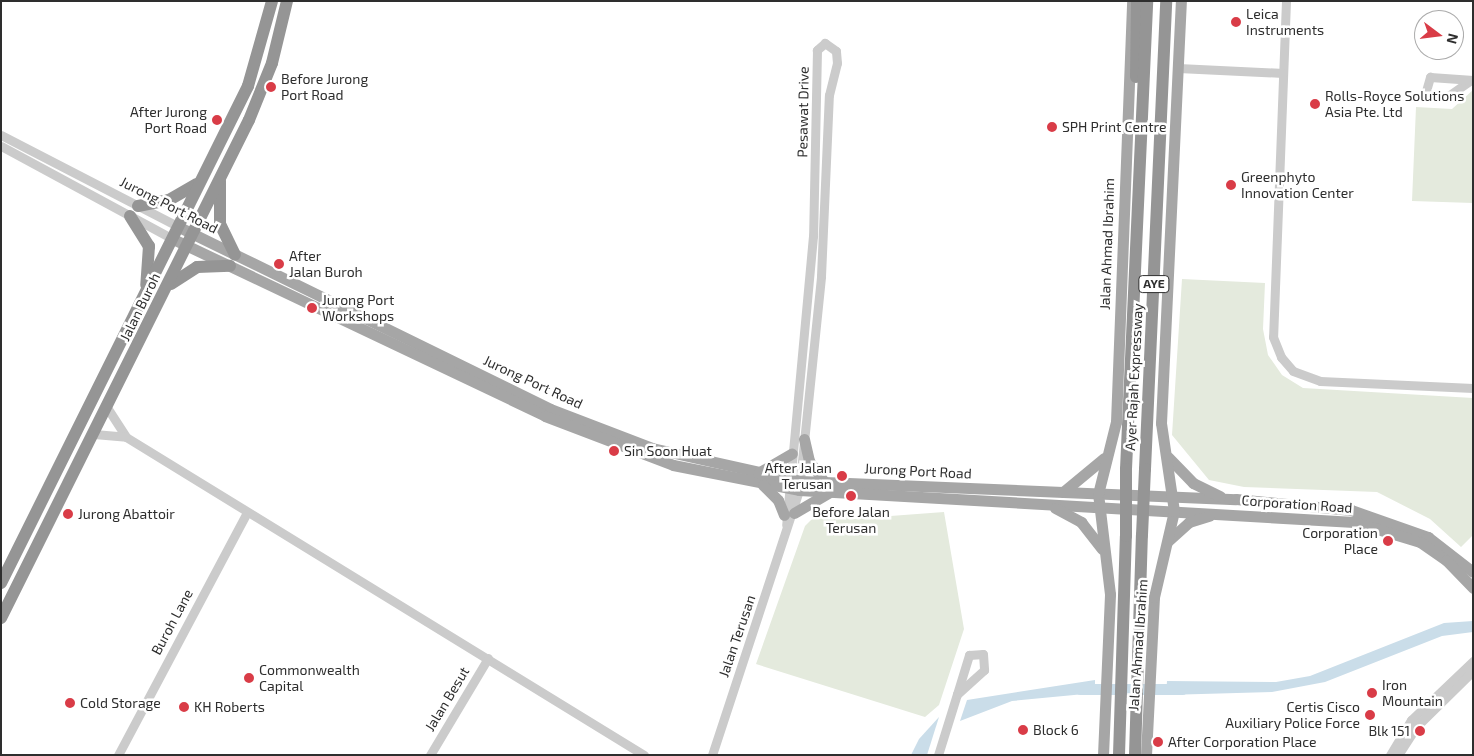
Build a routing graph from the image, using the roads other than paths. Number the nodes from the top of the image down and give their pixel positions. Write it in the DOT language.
graph roads {
  1 [pos="272,1"];
  2 [pos="287,1"];
  3 [pos="1132,1"];
  4 [pos="1137,1"];
  5 [pos="1147,1"];
  6 [pos="1166,1"];
  7 [pos="1174,1"];
  8 [pos="1181,1"];
  9 [pos="1286,1"];
  10 [pos="1178,68"];
  11 [pos="1284,73"];
  12 [pos="1162,99"];
  13 [pos="1143,113"];
  14 [pos="1,135"];
  15 [pos="1,146"];
  16 [pos="221,174"];
  17 [pos="199,182"];
  18 [pos="134,211"];
  19 [pos="179,227"];
  20 [pos="173,239"];
  21 [pos="189,240"];
  22 [pos="232,261"];
  23 [pos="166,289"];
  24 [pos="145,297"];
  25 [pos="1473,388"];
  26 [pos="108,409"];
  27 [pos="94,434"];
  28 [pos="126,437"];
  29 [pos="804,439"];
  30 [pos="1110,450"];
  31 [pos="1163,452"];
  32 [pos="792,453"];
  33 [pos="758,473"];
  34 [pos="764,485"];
  35 [pos="794,485"];
  36 [pos="828,487"];
  37 [pos="1063,492"];
  38 [pos="1098,494"];
  39 [pos="1175,496"];
  40 [pos="1236,500"];
  41 [pos="1048,505"];
  42 [pos="1098,507"];
  43 [pos="1174,511"];
  44 [pos="248,512"];
  45 [pos="1218,514"];
  46 [pos="788,518"];
  47 [pos="1168,541"];
  48 [pos="1106,554"];
  49 [pos="1473,572"];
  50 [pos="1,583"];
  51 [pos="1473,588"];
  52 [pos="1,618"];
  53 [pos="488,658"];
  54 [pos="1473,661"];
  55 [pos="1473,672"];
  56 [pos="1144,674"];
  57 [pos="957,694"];
  58 [pos="1143,698"];
  59 [pos="714,752"];
  60 [pos="116,755"];
  61 [pos="430,755"];
  62 [pos="644,755"];
  63 [pos="938,755"];
  64 [pos="1103,755"];
  65 [pos="1119,755"];
  66 [pos="1135,755"];
  67 [pos="1146,755"];
  68 [pos="1390,755"];
  69 [pos="1398,755"];
  1 -- 17 [label="highway, Jalan Buroh"];
  2 -- 16 [label="highway, Jalan Buroh"];
  3 -- 30 [label="main road, Jalan Ahmad Ibrahim"];
  4 -- 13 [label="highway"];
  5 -- 13 [label="highway, Ayer Rajah Expressway / AYE"];
  6 -- 12 [label="highway, Ayer Rajah Expressway / AYE"];
  7 -- 12 [label="highway"];
  8 -- 10 [label="main road, Jalan Ahmad Ibrahim"];
  9 -- 11 [label="street"];
  10 -- 11 [label="street"];
  10 -- 31 [label="main road, Jalan Ahmad Ibrahim"];
  11 -- 25 [label="street"];
  12 -- 56 [label="highway, Ayer Rajah Expressway / AYE, bridge"];
  13 -- 65 [label="highway, Ayer Rajah Expressway / AYE, bridge"];
  14 -- 18 [label="street, Jurong Port Road"];
  15 -- 18 [label="street, Jurong Port Road"];
  16 -- 21 [label="highway, Jalan Buroh"];
  16 -- 22 [label="highway"];
  17 -- 18 [label="highway"];
  17 -- 19 [label="highway, Jalan Buroh"];
  18 -- 19 [label="street, Jurong Port Road"];
  18 -- 20 [label="street, Jurong Port Road"];
  18 -- 24 [label="highway"];
  19 -- 20 [label="highway, Jalan Buroh"];
  19 -- 21 [label="main road, Jurong Port Road"];
  20 -- 21 [label="main road, Jurong Port Road"];
  20 -- 24 [label="highway, Jalan Buroh"];
  21 -- 22 [label="main road, Jurong Port Road"];
  21 -- 23 [label="highway, Jalan Buroh"];
  22 -- 23 [label="highway"];
  22 -- 33 [label="main road, Jurong Port Road"];
  22 -- 34 [label="main road, Jurong Port Road"];
  23 -- 26 [label="highway, Jalan Buroh"];
  24 -- 50 [label="highway, Jalan Buroh"];
  26 -- 27 [label="highway, Jalan Buroh"];
  26 -- 28 [label="street"];
  27 -- 28 [label="street"];
  27 -- 52 [label="highway, Jalan Buroh"];
  28 -- 44 [label="street"];
  29 -- 32 [label="street, Pesawat Drive"];
  29 -- 35 [label="street, Pesawat Drive"];
  29 -- 36 [label="main road"];
  30 -- 37 [label="main road"];
  30 -- 38 [label="main road, Jalan Ahmad Ibrahim"];
  31 -- 39 [label="main road, Jalan Ahmad Ibrahim"];
  31 -- 40 [label="main road"];
  32 -- 33 [label="main road"];
  32 -- 35 [label="street, Pesawat Drive"];
  33 -- 35 [label="main road, Jurong Port Road"];
  34 -- 35 [label="main road, Jurong Port Road"];
  34 -- 46 [label="main road"];
  35 -- 36 [label="main road, Jurong Port Road"];
  35 -- 46 [label="street, Jalan Terusan"];
  36 -- 37 [label="main road, Jurong Port Road"];
  36 -- 41 [label="main road, Jurong Port Road"];
  36 -- 46 [label="main road"];
  37 -- 38 [label="main road, Jurong Port Road"];
  38 -- 39 [label="main road, Corporation Road"];
  38 -- 42 [label="main road, Jalan Ahmad Ibrahim"];
  39 -- 40 [label="main road, Corporation Road"];
  39 -- 43 [label="main road, Jalan Ahmad Ibrahim"];
  40 -- 49 [label="main road, Corporation Road"];
  41 -- 42 [label="main road, Jurong Port Road"];
  41 -- 48 [label="main road"];
  42 -- 43 [label="main road, Corporation Road"];
  42 -- 48 [label="main road, Jalan Ahmad Ibrahim"];
  43 -- 45 [label="main road, Corporation Road"];
  43 -- 47 [label="main road, Jalan Ahmad Ibrahim"];
  44 -- 53 [label="street"];
  44 -- 60 [label="street, Buroh Lane"];
  45 -- 47 [label="main road"];
  45 -- 51 [label="main road, Corporation Road"];
  46 -- 59 [label="street, Jalan Terusan"];
  47 -- 56 [label="main road, Jalan Ahmad Ibrahim"];
  48 -- 64 [label="main road, Jalan Ahmad Ibrahim"];
  53 -- 61 [label="street, Jalan Besut"];
  53 -- 62 [label="street"];
  54 -- 68 [label="street"];
  55 -- 69 [label="street"];
  56 -- 58 [label="highway, Ayer Rajah Expressway / AYE"];
  57 -- 57 [label="street"];
  57 -- 63 [label="street"];
  58 -- 66 [label="highway, Ayer Rajah Expressway / AYE"];
  58 -- 67 [label="main road, Jalan Ahmad Ibrahim"];
}
